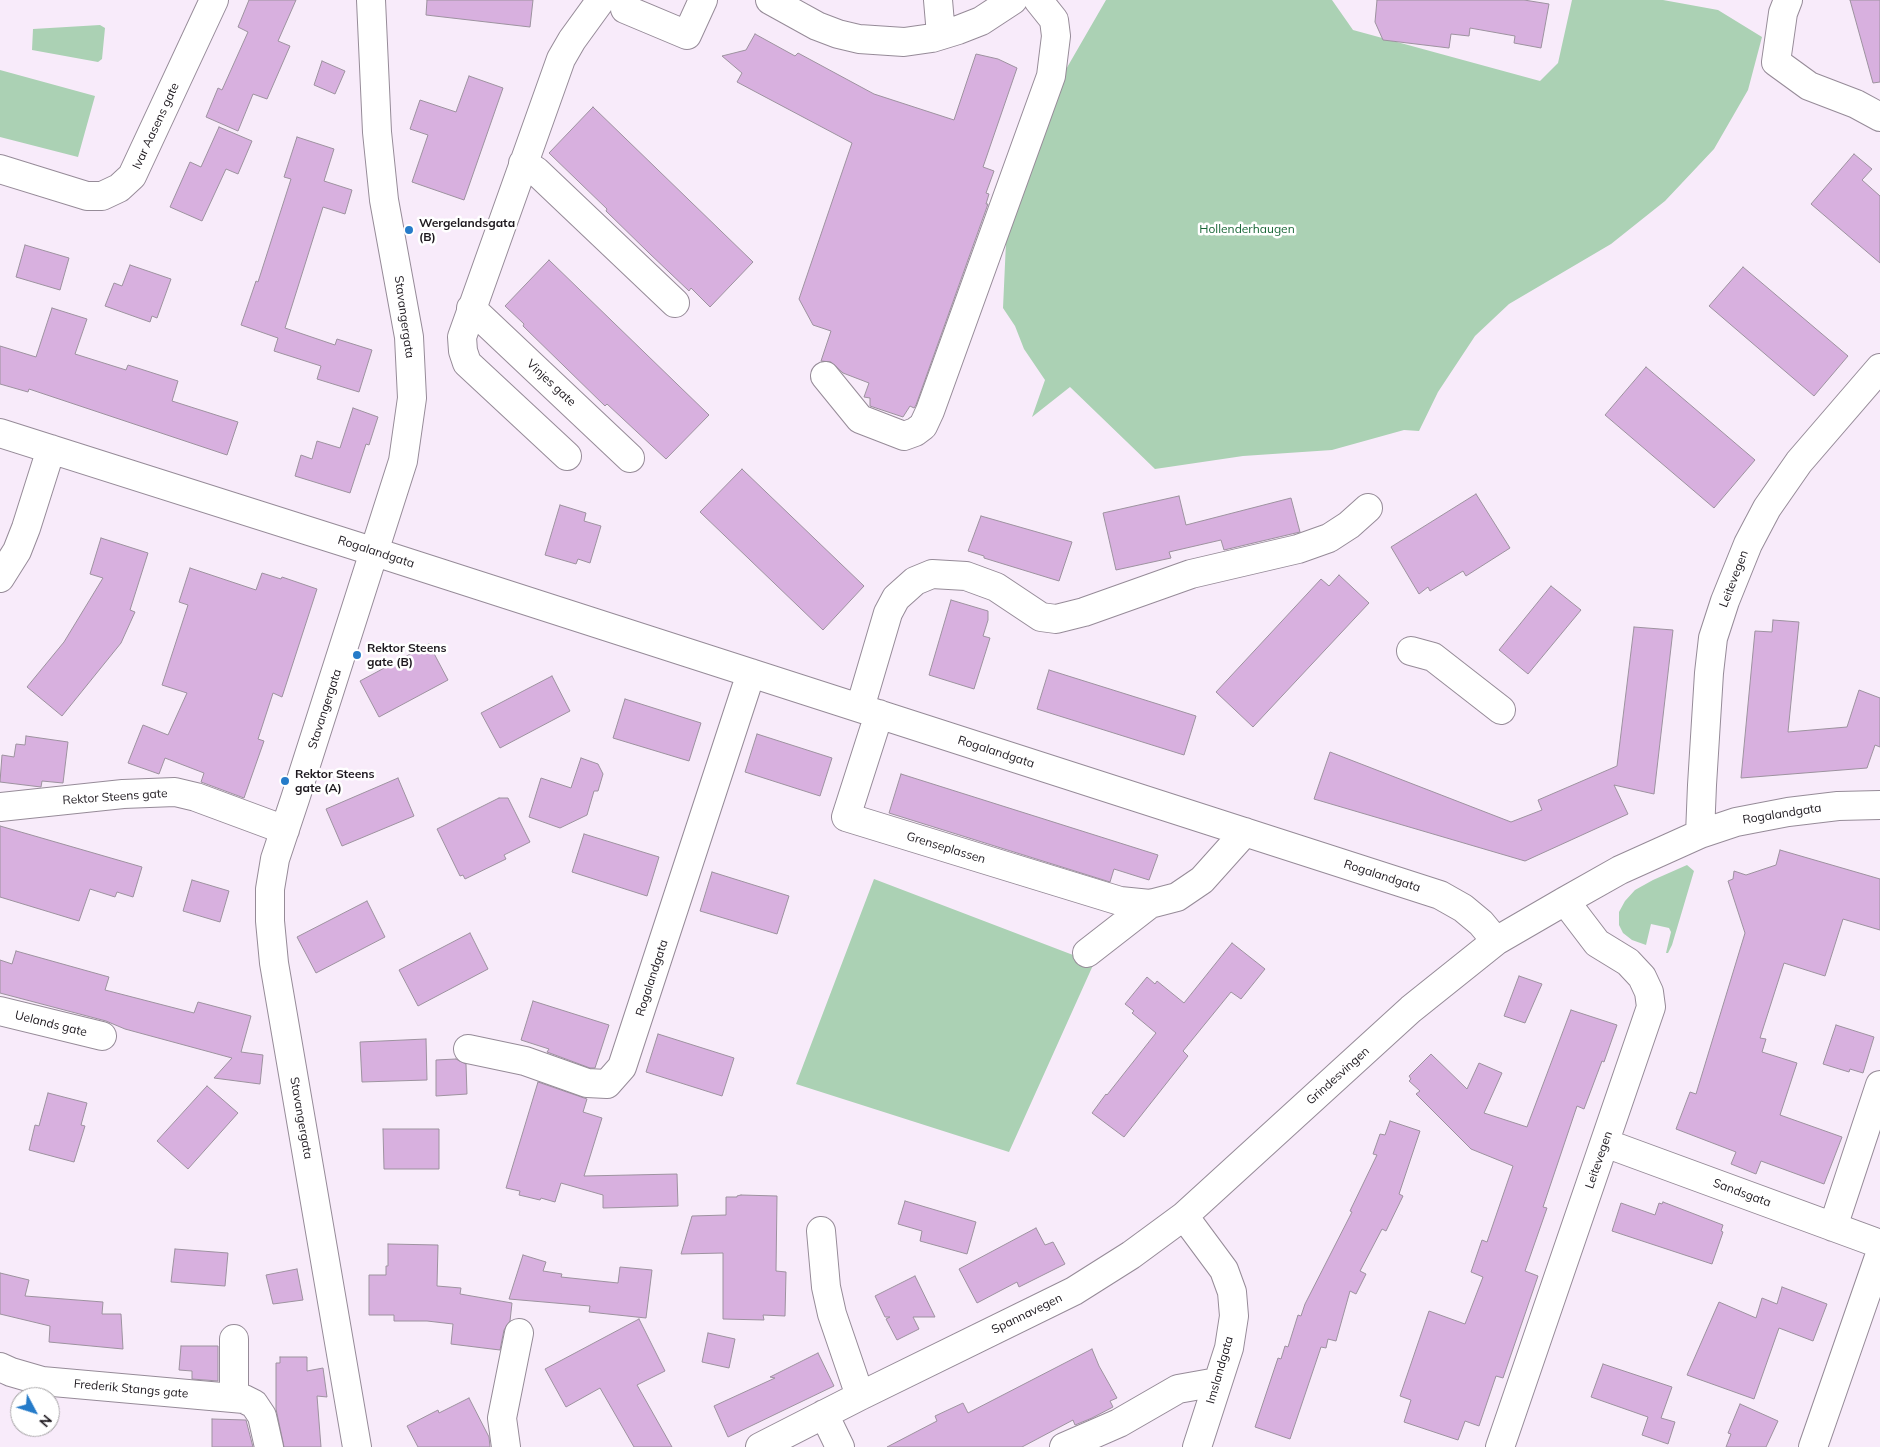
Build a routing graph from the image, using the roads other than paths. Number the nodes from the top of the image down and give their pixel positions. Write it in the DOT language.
graph roads {
  1 [pos="214,0"];
  2 [pos="371,0"];
  3 [pos="703,0"];
  4 [pos="770,0"];
  5 [pos="938,0"];
  6 [pos="1013,0"];
  7 [pos="1038,0"];
  8 [pos="1788,0"];
  9 [pos="613,4"];
  10 [pos="941,35"];
  11 [pos="1880,117"];
  12 [pos="523,163"];
  13 [pos="0,169"];
  14 [pos="675,303"];
  15 [pos="471,308"];
  16 [pos="1880,368"];
  17 [pos="825,376"];
  18 [pos="0,433"];
  19 [pos="51,449"];
  20 [pos="567,456"];
  21 [pos="630,458"];
  22 [pos="1368,508"];
  23 [pos="375,552"];
  24 [pos="0,578"];
  25 [pos="1412,651"];
  26 [pos="751,673"];
  27 [pos="1501,710"];
  28 [pos="869,711"];
  29 [pos="1880,804"];
  30 [pos="0,808"];
  31 [pos="285,830"];
  32 [pos="1245,832"];
  33 [pos="1700,834"];
  34 [pos="1565,901"];
  35 [pos="1150,904"];
  36 [pos="1496,941"];
  37 [pos="1087,953"];
  38 [pos="0,1011"];
  39 [pos="102,1036"];
  40 [pos="468,1049"];
  41 [pos="1880,1085"];
  42 [pos="1605,1143"];
  43 [pos="1184,1216"];
  44 [pos="1833,1227"];
  45 [pos="820,1231"];
  46 [pos="1880,1244"];
  47 [pos="1880,1254"];
  48 [pos="519,1332"];
  49 [pos="234,1339"];
  50 [pos="0,1367"];
  51 [pos="1217,1382"];
  52 [pos="860,1396"];
  53 [pos="234,1398"];
  54 [pos="824,1414"];
  55 [pos="269,1447"];
  56 [pos="357,1447"];
  57 [pos="506,1447"];
  58 [pos="760,1447"];
  59 [pos="840,1447"];
  60 [pos="1064,1447"];
  61 [pos="1196,1447"];
  62 [pos="1500,1447"];
  63 [pos="1813,1447"];
  1 -- 13 [label="street, Ivar Aasens gate"];
  2 -- 23 [label="street, Stavangergata"];
  3 -- 9 [label="street"];
  4 -- 10 [label="street"];
  5 -- 10 [label="street"];
  6 -- 10 [label="street"];
  7 -- 17 [label="street"];
  8 -- 11 [label="street"];
  9 -- 12 [label="street"];
  12 -- 14 [label="street"];
  12 -- 15 [label="street"];
  15 -- 20 [label="street"];
  15 -- 21 [label="street, Vinjes gate"];
  16 -- 33 [label="street, Leitevegen"];
  18 -- 19 [label="street, Rogalandgata"];
  19 -- 23 [label="street, Rogalandgata"];
  19 -- 24 [label="street"];
  22 -- 28 [label="street"];
  23 -- 26 [label="street, Rogalandgata"];
  23 -- 31 [label="street, Stavangergata"];
  25 -- 27 [label="street"];
  26 -- 28 [label="street, Rogalandgata"];
  26 -- 40 [label="street, Rogalandgata"];
  28 -- 32 [label="street, Rogalandgata"];
  28 -- 35 [label="street, Grenseplassen"];
  29 -- 33 [label="street, Rogalandgata"];
  30 -- 31 [label="street, Rektor Steens gate"];
  31 -- 56 [label="street, Stavangergata"];
  32 -- 35 [label="street, Grenseplassen"];
  32 -- 36 [label="street, Rogalandgata"];
  33 -- 34 [label="street, Rogalandgata"];
  34 -- 36 [label="street, Rogalandgata"];
  34 -- 42 [label="street, Leitevegen"];
  35 -- 37 [label="street, Grenseplassen"];
  36 -- 43 [label="street, Grindesvingen"];
  38 -- 39 [label="street, Uelands gate"];
  41 -- 44 [label="street"];
  42 -- 44 [label="street, Sandsgata"];
  42 -- 62 [label="street, Leitevegen"];
  43 -- 51 [label="street, Imslandgata"];
  43 -- 52 [label="street, Spannavegen"];
  44 -- 46 [label="street, Sandsgata"];
  45 -- 52 [label="street"];
  47 -- 63 [label="street"];
  48 -- 57 [label="street"];
  49 -- 53 [label="street"];
  50 -- 53 [label="street, Frederik Stangs gate"];
  51 -- 60 [label="street"];
  51 -- 61 [label="street, Imslandgata"];
  52 -- 54 [label="street, Spannavegen"];
  53 -- 55 [label="street, Frederik Stangs gate"];
  54 -- 58 [label="street, Spannavegen"];
  54 -- 59 [label="street"];
}
